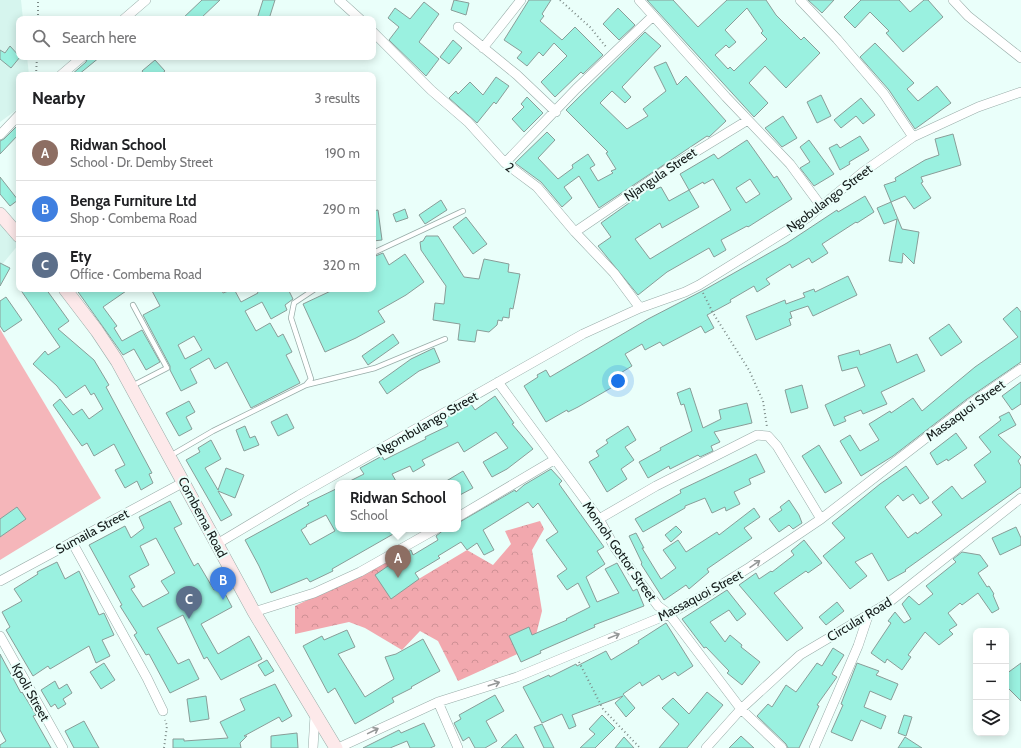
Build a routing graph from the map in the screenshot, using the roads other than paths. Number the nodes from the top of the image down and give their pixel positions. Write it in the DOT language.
graph roads {
  1 [pos="146,0"];
  2 [pos="339,0"];
  3 [pos="521,0"];
  4 [pos="639,0"];
  5 [pos="800,0"];
  6 [pos="953,0"];
  7 [pos="127,16"];
  8 [pos="357,16"];
  9 [pos="653,16"];
  10 [pos="458,27"];
  11 [pos="376,35"];
  12 [pos="483,48"];
  13 [pos="1021,58"];
  14 [pos="78,60"];
  15 [pos="64,72"];
  16 [pos="1021,92"];
  17 [pos="556,112"];
  18 [pos="16,118"];
  19 [pos="748,120"];
  20 [pos="0,134"];
  21 [pos="913,137"];
  22 [pos="505,163"];
  23 [pos="821,206"];
  24 [pos="463,211"];
  25 [pos="0,214"];
  26 [pos="575,232"];
  27 [pos="16,233"];
  28 [pos="376,252"];
  29 [pos="67,292"];
  30 [pos="309,292"];
  31 [pos="133,305"];
  32 [pos="640,308"];
  33 [pos="445,339"];
  34 [pos="1021,369"];
  35 [pos="498,382"];
  36 [pos="306,386"];
  37 [pos="131,387"];
  38 [pos="170,456"];
  39 [pos="554,460"];
  40 [pos="184,482"];
  41 [pos="1021,498"];
  42 [pos="461,515"];
  43 [pos="821,519"];
  44 [pos="599,520"];
  45 [pos="431,532"];
  46 [pos="72,542"];
  47 [pos="217,544"];
  48 [pos="0,581"];
  49 [pos="254,612"];
  50 [pos="869,613"];
  51 [pos="669,614"];
  52 [pos="0,636"];
  53 [pos="438,702"];
  54 [pos="741,709"];
  55 [pos="163,711"];
  56 [pos="315,715"];
  57 [pos="63,748"];
  58 [pos="313,748"];
  59 [pos="336,748"];
  60 [pos="458,748"];
  61 [pos="706,748"];
  62 [pos="782,748"];
  63 [pos="814,748"];
  1 -- 7 [label="street"];
  2 -- 8 [label="street"];
  3 -- 12 [label="street"];
  4 -- 9 [label="street"];
  5 -- 21 [label="street"];
  6 -- 13 [label="street"];
  9 -- 17 [label="street"];
  9 -- 19 [label="street"];
  10 -- 12 [label="street"];
  11 -- 22 [label="street, 2"];
  12 -- 17 [label="street"];
  14 -- 15 [label="street"];
  16 -- 21 [label="street, Ngobulango Street"];
  17 -- 22 [label="street"];
  18 -- 20 [label="street"];
  19 -- 23 [label="street"];
  19 -- 26 [label="street, Njangula Street"];
  21 -- 23 [label="street, Ngobulango Street"];
  22 -- 26 [label="street, 2"];
  23 -- 32 [label="street, Ngobulango Street"];
  24 -- 28 [label="lane"];
  25 -- 27 [label="street"];
  26 -- 32 [label="street, 2"];
  29 -- 37 [label="street, Combema Road"];
  30 -- 36 [label="lane"];
  31 -- 37 [label="lane"];
  32 -- 35 [label="street, Ngombulango Street"];
  33 -- 36 [label="lane"];
  34 -- 43 [label="street, Massaquoi Street"];
  35 -- 39 [label="street, Momoh Gottor Street"];
  35 -- 47 [label="street, Ngombulango Street"];
  36 -- 38 [label="lane"];
  37 -- 38 [label="street, Combema Road"];
  38 -- 40 [label="street, Combema Road"];
  39 -- 42 [label="street"];
  39 -- 44 [label="street, Momoh Gottor Street"];
  40 -- 46 [label="street, Sumaila Street"];
  40 -- 47 [label="street, Combema Road"];
  41 -- 50 [label="street, Circular Road"];
  43 -- 44 [label="street"];
  51 -- 43 [label="street, Massaquoi Street, one-way"];
  44 -- 51 [label="street, Momoh Gottor Street"];
  45 -- 49 [label="street"];
  46 -- 48 [label="street, Sumaila Street"];
  46 -- 55 [label="street"];
  47 -- 49 [label="street, Combema Road"];
  49 -- 56 [label="street, Combema Road"];
  50 -- 54 [label="street, Circular Road"];
  50 -- 63 [label="street"];
  53 -- 51 [label="street, Massaquoi Street, one-way"];
  51 -- 54 [label="street, Momoh Gottor Street"];
  52 -- 57 [label="street, Kpoli Street"];
  59 -- 53 [label="street, Massaquoi Street, one-way"];
  53 -- 60 [label="street"];
  54 -- 61 [label="street, Circular Road"];
  54 -- 62 [label="street, Momoh Gottor Street"];
  56 -- 58 [label="street"];
  56 -- 59 [label="street, Combema Road"];
}
